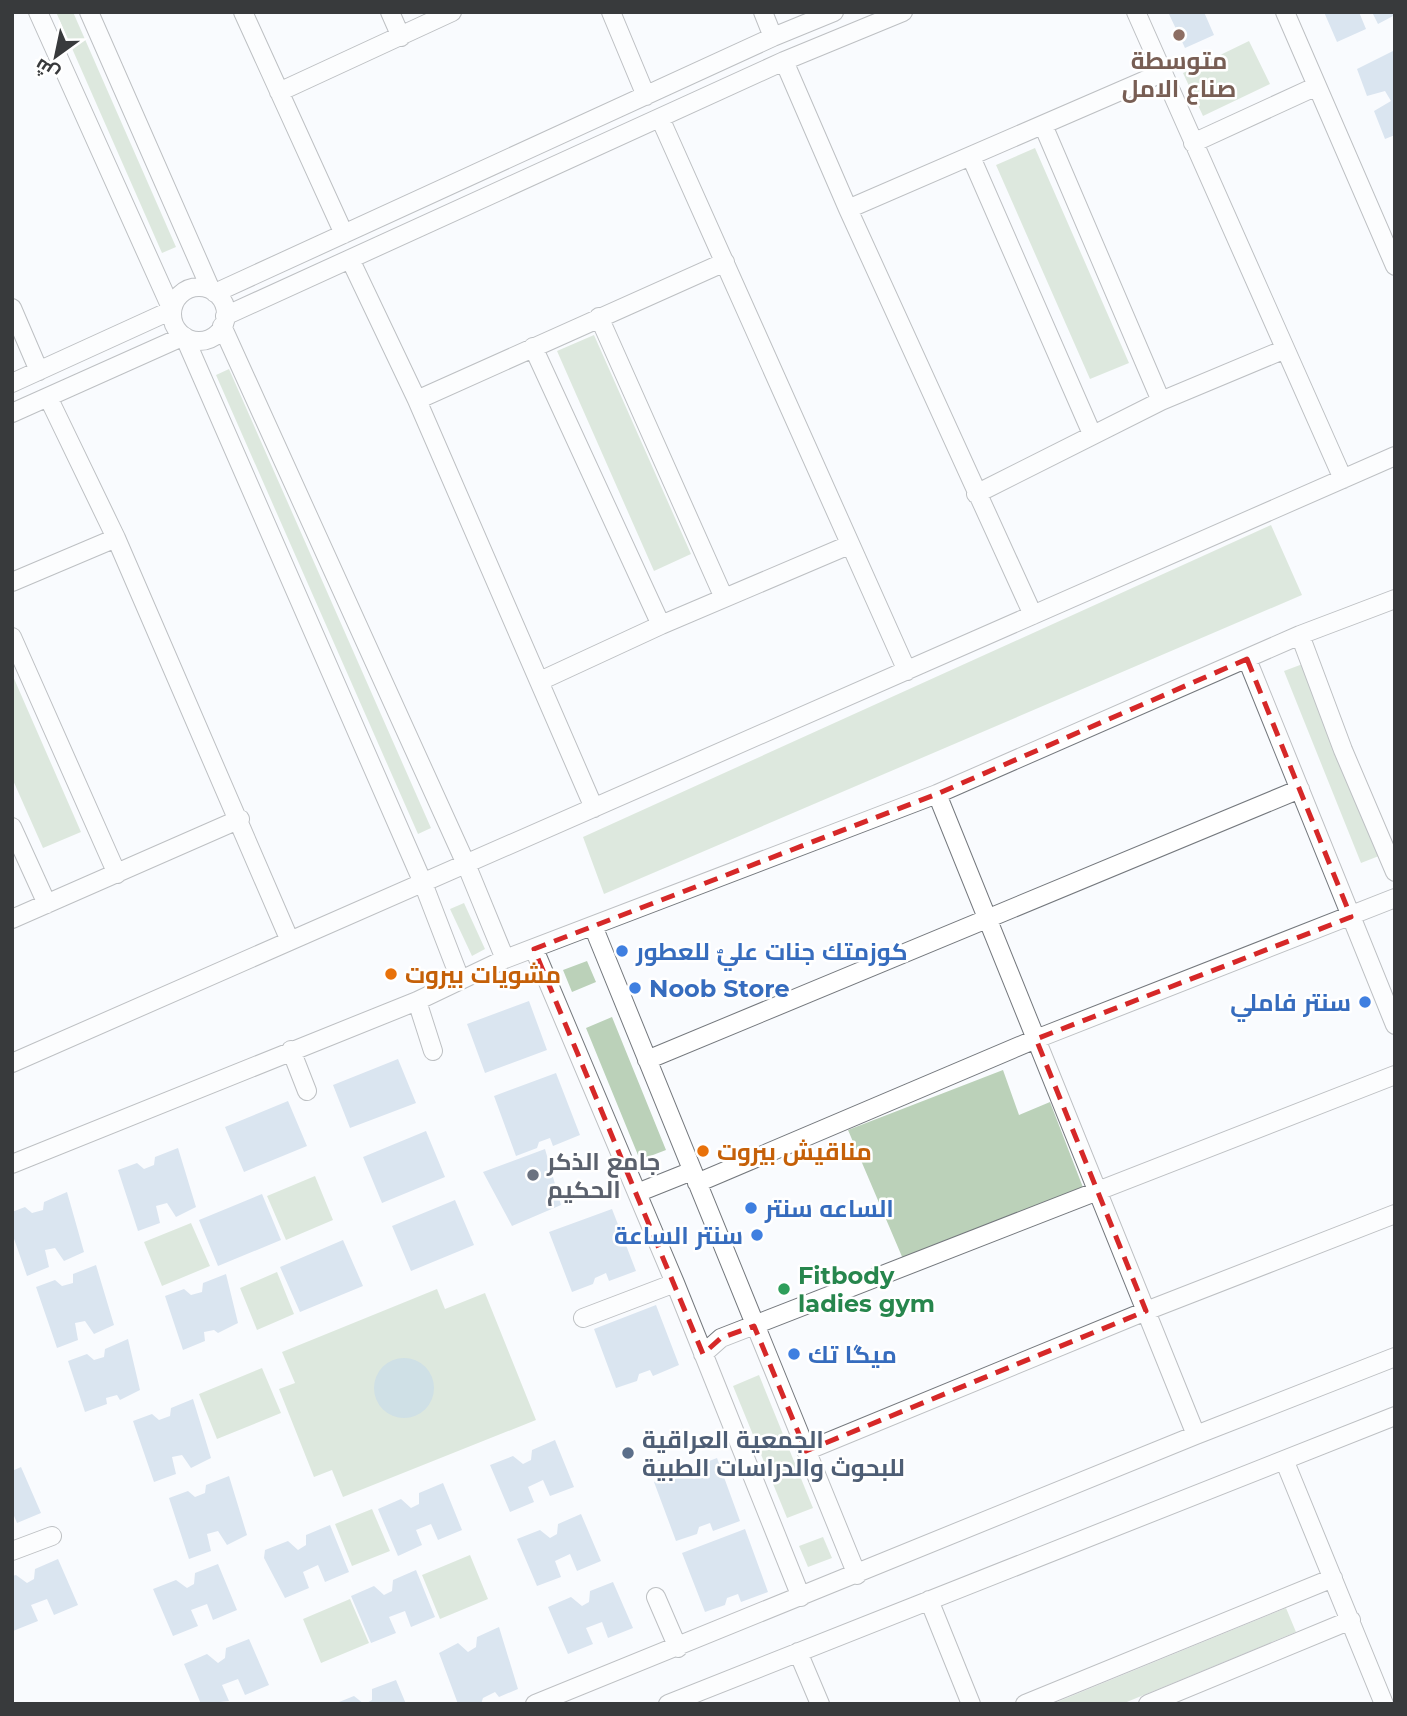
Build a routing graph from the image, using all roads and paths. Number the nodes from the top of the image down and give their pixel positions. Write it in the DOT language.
graph roads {
  1 [pos="38,12"];
  2 [pos="89,12"];
  3 [pos="243,12"];
  4 [pos="390,12"];
  5 [pos="453,12"];
  6 [pos="611,12"];
  7 [pos="763,12"];
  8 [pos="834,12"];
  9 [pos="904,12"];
  10 [pos="1136,12"];
  11 [pos="1285,12"];
  12 [pos="401,37"];
  13 [pos="773,37"];
  14 [pos="785,61"];
  15 [pos="1162,73"];
  16 [pos="1317,86"];
  17 [pos="279,92"];
  18 [pos="646,96"];
  19 [pos="660,118"];
  20 [pos="1043,125"];
  21 [pos="1193,143"];
  22 [pos="971,158"];
  23 [pos="848,209"];
  24 [pos="344,234"];
  25 [pos="1389,238"];
  26 [pos="350,259"];
  27 [pos="725,262"];
  28 [pos="1395,266"];
  29 [pos="213,291"];
  30 [pos="12,308"];
  31 [pos="172,310"];
  32 [pos="599,317"];
  33 [pos="224,321"];
  34 [pos="184,336"];
  35 [pos="533,346"];
  36 [pos="1283,350"];
  37 [pos="39,371"];
  38 [pos="12,383"];
  39 [pos="48,397"];
  40 [pos="417,400"];
  41 [pos="1161,401"];
  42 [pos="12,413"];
  43 [pos="1092,434"];
  44 [pos="1395,456"];
  45 [pos="1343,479"];
  46 [pos="976,494"];
  47 [pos="116,538"];
  48 [pos="849,545"];
  49 [pos="12,582"];
  50 [pos="724,598"];
  51 [pos="1395,599"];
  52 [pos="1033,615"];
  53 [pos="661,625"];
  54 [pos="1300,635"];
  55 [pos="12,637"];
  56 [pos="1247,659"];
  57 [pos="907,671"];
  58 [pos="540,681"];
  59 [pos="1300,789"];
  60 [pos="937,794"];
  61 [pos="594,808"];
  62 [pos="240,820"];
  63 [pos="12,827"];
  64 [pos="466,864"];
  65 [pos="1395,872"];
  66 [pos="117,874"];
  67 [pos="423,883"];
  68 [pos="1395,898"];
  69 [pos="47,904"];
  70 [pos="1351,917"];
  71 [pos="12,919"];
  72 [pos="988,919"];
  73 [pos="593,926"];
  74 [pos="290,941"];
  75 [pos="534,949"];
  76 [pos="505,959"];
  77 [pos="460,979"];
  78 [pos="417,1001"];
  79 [pos="1395,1026"];
  80 [pos="1036,1039"];
  81 [pos="291,1051"];
  82 [pos="433,1051"];
  83 [pos="647,1060"];
  84 [pos="12,1063"];
  85 [pos="1395,1075"];
  86 [pos="307,1091"];
  87 [pos="12,1164"];
  88 [pos="694,1177"];
  89 [pos="1096,1189"];
  90 [pos="637,1193"];
  91 [pos="1395,1214"];
  92 [pos="675,1283"];
  93 [pos="1146,1311"];
  94 [pos="583,1318"];
  95 [pos="754,1326"];
  96 [pos="703,1354"];
  97 [pos="1395,1357"];
  98 [pos="1395,1416"];
  99 [pos="1196,1435"];
  100 [pos="806,1451"];
  101 [pos="1285,1462"];
  102 [pos="52,1536"];
  103 [pos="12,1551"];
  104 [pos="857,1574"];
  105 [pos="1333,1578"];
  106 [pos="656,1597"];
  107 [pos="801,1597"];
  108 [pos="929,1600"];
  109 [pos="1351,1620"];
  110 [pos="678,1647"];
  111 [pos="798,1652"];
  112 [pos="678,1702"];
  113 [pos="535,1704"];
  114 [pos="820,1704"];
  115 [pos="971,1704"];
  116 [pos="1025,1704"];
  117 [pos="1148,1704"];
  118 [pos="1384,1704"];
  1 -- 31 [label="street"];
  2 -- 29 [label="street"];
  3 -- 17 [label="street"];
  4 -- 12 [label="street"];
  5 -- 12 [label="street"];
  6 -- 18 [label="street"];
  7 -- 13 [label="street"];
  8 -- 13 [label="street"];
  9 -- 14 [label="street"];
  10 -- 15 [label="street"];
  11 -- 16 [label="street"];
  12 -- 17 [label="street"];
  13 -- 18 [label="street"];
  14 -- 19 [label="street"];
  14 -- 23 [label="street"];
  15 -- 20 [label="street"];
  15 -- 21 [label="street"];
  16 -- 21 [label="street"];
  16 -- 25 [label="street"];
  17 -- 24 [label="street"];
  18 -- 24 [label="street"];
  19 -- 26 [label="street"];
  19 -- 27 [label="street"];
  20 -- 22 [label="street"];
  20 -- 41 [label="street"];
  21 -- 36 [label="street"];
  22 -- 23 [label="street"];
  22 -- 43 [label="street"];
  23 -- 46 [label="street"];
  24 -- 29 [label="street"];
  25 -- 28 [label="street"];
  26 -- 33 [label="street"];
  26 -- 40 [label="street"];
  27 -- 32 [label="street"];
  27 -- 48 [label="street"];
  29 -- 31 [label="street"];
  29 -- 33 [label="street"];
  30 -- 37 [label="street"];
  31 -- 34 [label="street"];
  31 -- 37 [label="street"];
  32 -- 35 [label="street"];
  32 -- 50 [label="street"];
  33 -- 34 [label="street"];
  33 -- 64 [label="street"];
  34 -- 39 [label="street"];
  34 -- 67 [label="street"];
  35 -- 40 [label="street"];
  35 -- 53 [label="street"];
  36 -- 41 [label="street"];
  36 -- 45 [label="street"];
  37 -- 38 [label="street"];
  39 -- 42 [label="street"];
  39 -- 47 [label="street"];
  40 -- 58 [label="street"];
  41 -- 43 [label="street"];
  43 -- 46 [label="street"];
  44 -- 45 [label="street"];
  45 -- 52 [label="street"];
  46 -- 52 [label="street"];
  47 -- 49 [label="street"];
  47 -- 62 [label="street"];
  48 -- 50 [label="street"];
  48 -- 57 [label="street"];
  50 -- 53 [label="street"];
  51 -- 54 [label="street"];
  52 -- 57 [label="street"];
  53 -- 58 [label="street"];
  54 -- 56 [label="street"];
  54 -- 65 [label="street"];
  55 -- 66 [label="street"];
  56 -- 59 [label="street"];
  56 -- 60 [label="street"];
  57 -- 61 [label="street"];
  58 -- 61 [label="street"];
  59 -- 70 [label="street"];
  59 -- 72 [label="street"];
  60 -- 72 [label="street"];
  60 -- 73 [label="street"];
  61 -- 64 [label="street"];
  62 -- 66 [label="street"];
  62 -- 74 [label="street"];
  63 -- 69 [label="street"];
  64 -- 67 [label="street"];
  64 -- 76 [label="street"];
  66 -- 69 [label="street"];
  67 -- 74 [label="street"];
  67 -- 77 [label="street"];
  68 -- 70 [label="street"];
  69 -- 71 [label="street"];
  70 -- 79 [label="street"];
  70 -- 80 [label="street"];
  72 -- 80 [label="street"];
  72 -- 83 [label="street"];
  73 -- 75 [label="street"];
  73 -- 83 [label="street"];
  74 -- 84 [label="street"];
  75 -- 76 [label="street"];
  75 -- 90 [label="street"];
  76 -- 77 [label="street"];
  77 -- 78 [label="street"];
  78 -- 81 [label="street"];
  78 -- 82 [label="street"];
  80 -- 88 [label="street"];
  80 -- 89 [label="street"];
  81 -- 86 [label="street"];
  81 -- 87 [label="street"];
  83 -- 88 [label="street"];
  85 -- 89 [label="street"];
  88 -- 90 [label="street"];
  88 -- 95 [label="street"];
  89 -- 93 [label="street"];
  89 -- 95 [label="street"];
  90 -- 92 [label="street"];
  91 -- 93 [label="street"];
  92 -- 94 [label="street"];
  92 -- 96 [label="street"];
  93 -- 99 [label="street"];
  93 -- 100 [label="street"];
  95 -- 96 [label="street"];
  95 -- 100 [label="street"];
  96 -- 107 [label="street"];
  97 -- 99 [label="street"];
  98 -- 101 [label="street"];
  99 -- 104 [label="street"];
  100 -- 104 [label="street"];
  101 -- 105 [label="street"];
  101 -- 108 [label="street"];
  102 -- 103 [label="street"];
  104 -- 107 [label="street"];
  105 -- 109 [label="street"];
  105 -- 116 [label="street"];
  106 -- 110 [label="street"];
  107 -- 110 [label="street"];
  108 -- 111 [label="street"];
  108 -- 115 [label="street"];
  109 -- 117 [label="street"];
  109 -- 118 [label="street"];
  110 -- 113 [label="street"];
  111 -- 112 [label="street"];
  111 -- 114 [label="street"];
}
